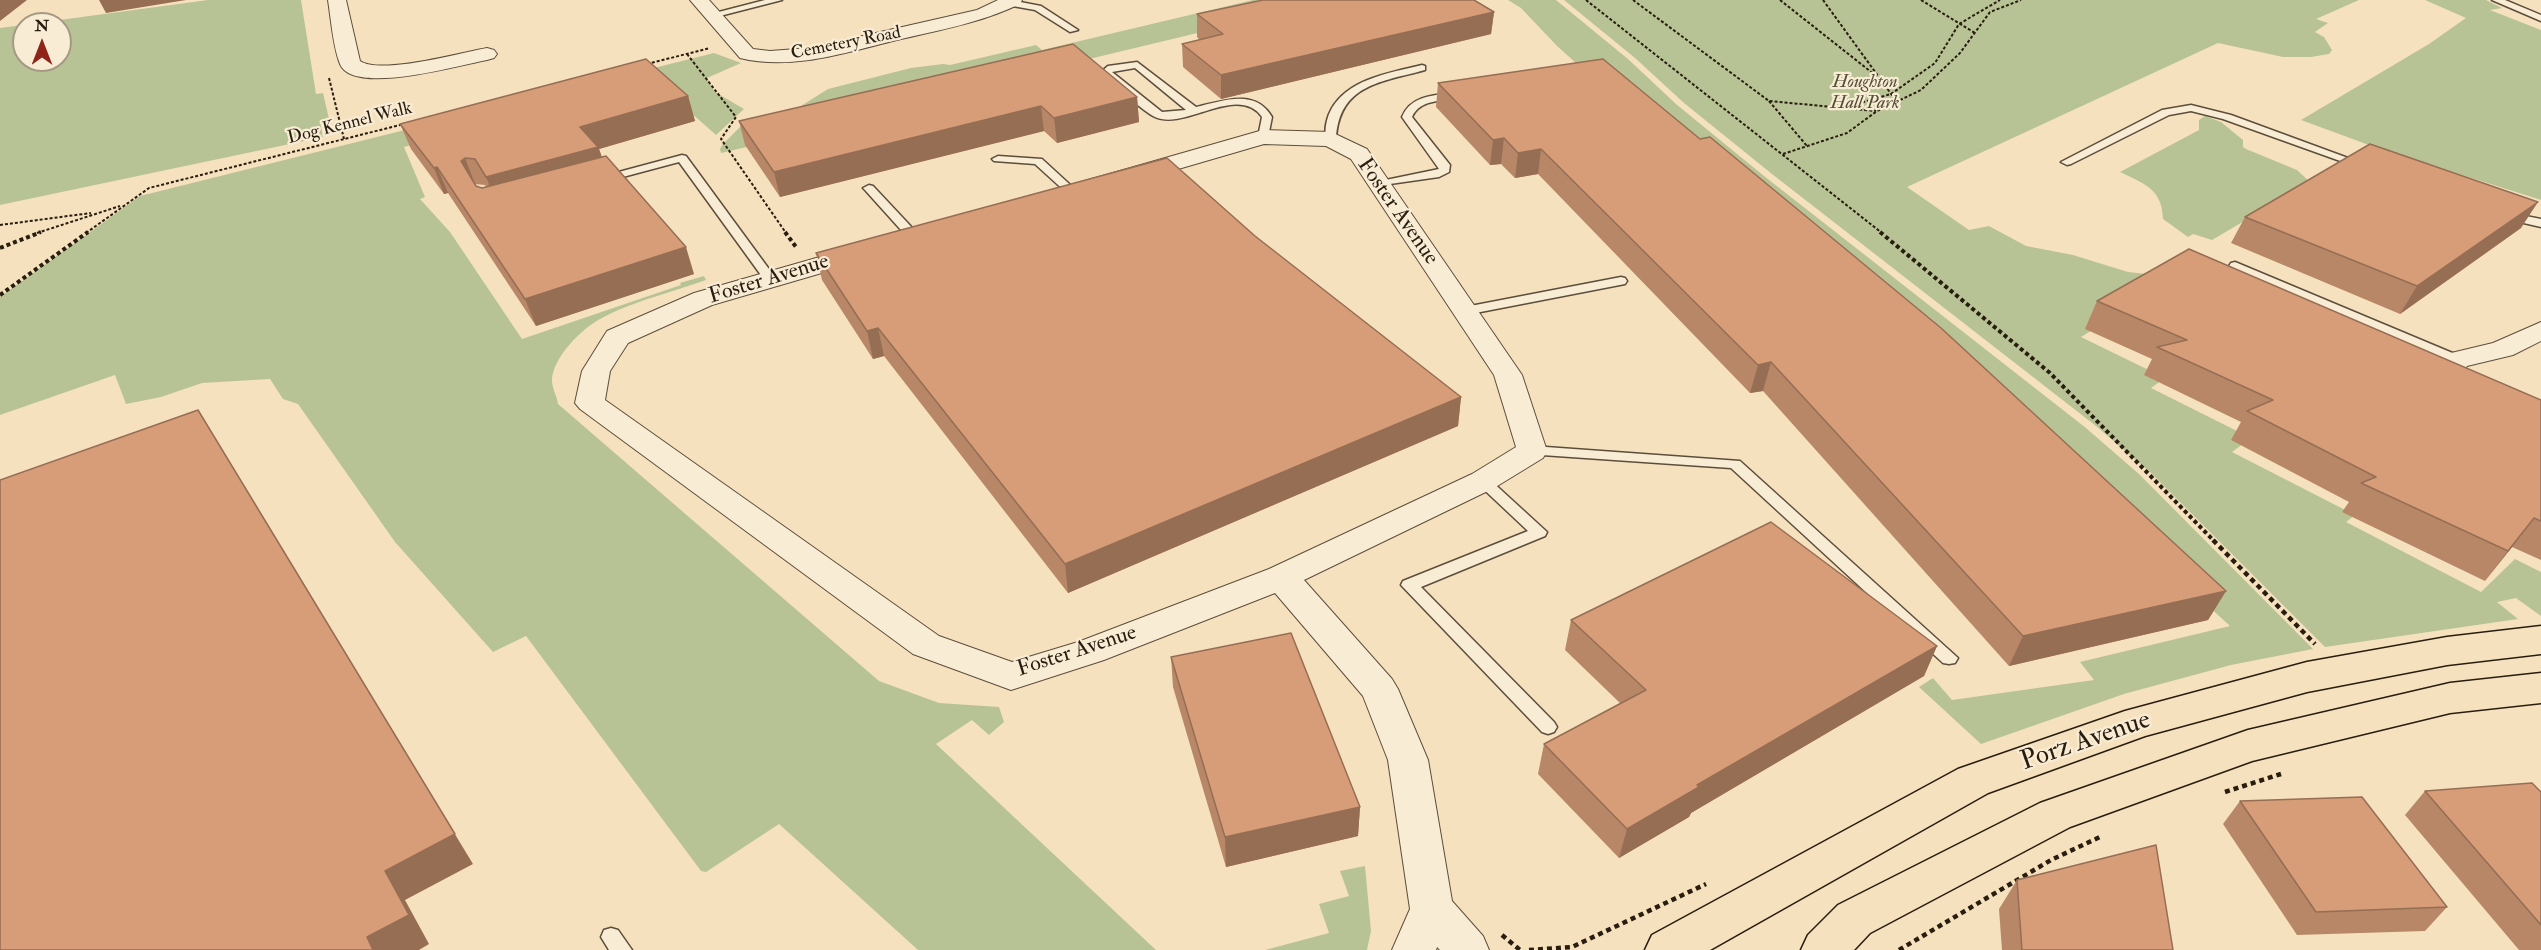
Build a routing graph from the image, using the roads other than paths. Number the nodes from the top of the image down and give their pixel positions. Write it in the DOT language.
graph roads {
  1 [pos="337,0"];
  2 [pos="699,0"];
  3 [pos="777,0"];
  4 [pos="2497,0"];
  5 [pos="1011,2"];
  6 [pos="712,15"];
  7 [pos="2541,18"];
  8 [pos="1073,30"];
  9 [pos="487,54"];
  10 [pos="1422,68"];
  11 [pos="1466,94"];
  12 [pos="1194,111"];
  13 [pos="1263,136"];
  14 [pos="1331,139"];
  15 [pos="998,159"];
  16 [pos="2067,162"];
  17 [pos="2370,169"];
  18 [pos="593,182"];
  19 [pos="1380,184"];
  20 [pos="869,188"];
  21 [pos="1072,192"];
  22 [pos="2491,212"];
  23 [pos="2541,223"];
  24 [pos="914,237"];
  25 [pos="2235,266"];
  26 [pos="770,279"];
  27 [pos="1621,281"];
  28 [pos="1465,311"];
  29 [pos="2541,330"];
  30 [pos="2457,360"];
  31 [pos="2541,416"];
  32 [pos="1532,451"];
  33 [pos="1483,481"];
  34 [pos="1281,577"];
  35 [pos="2541,640"];
  36 [pos="1949,658"];
  37 [pos="2541,687"];
  38 [pos="1548,728"];
  39 [pos="1432,909"];
  40 [pos="1480,939"];
  41 [pos="1414,950"];
  42 [pos="1668,950"];
  43 [pos="1824,950"];
  1 -- 9 [label="street"];
  2 -- 6 [label="street, Cemetery Road"];
  3 -- 6 [label="lane"];
  4 -- 7 [label="lane"];
  5 -- 6 [label="street, Cemetery Road"];
  5 -- 8 [label="lane"];
  10 -- 14 [label="lane"];
  11 -- 19 [label="lane"];
  12 -- 12 [label="lane"];
  12 -- 13 [label="lane"];
  13 -- 14 [label="street, Foster Avenue"];
  13 -- 21 [label="street, Foster Avenue"];
  14 -- 19 [label="street, Foster Avenue"];
  15 -- 21 [label="lane"];
  16 -- 17 [label="lane"];
  18 -- 26 [label="lane"];
  19 -- 28 [label="street, Foster Avenue"];
  20 -- 24 [label="lane"];
  21 -- 24 [label="street, Foster Avenue"];
  22 -- 23 [label="lane"];
  24 -- 26 [label="street, Foster Avenue"];
  25 -- 30 [label="lane"];
  26 -- 34 [label="street, Foster Avenue"];
  27 -- 28 [label="lane"];
  28 -- 32 [label="street, Foster Avenue"];
  29 -- 30 [label="street"];
  30 -- 31 [label="street"];
  32 -- 33 [label="street, Foster Avenue"];
  32 -- 36 [label="lane"];
  33 -- 34 [label="street, Foster Avenue"];
  33 -- 38 [label="lane"];
  34 -- 39 [label="street"];
  35 -- 42 [label="main road, Porz Avenue"];
  37 -- 43 [label="main road"];
  39 -- 40 [label="street"];
  39 -- 41 [label="street"];
}
